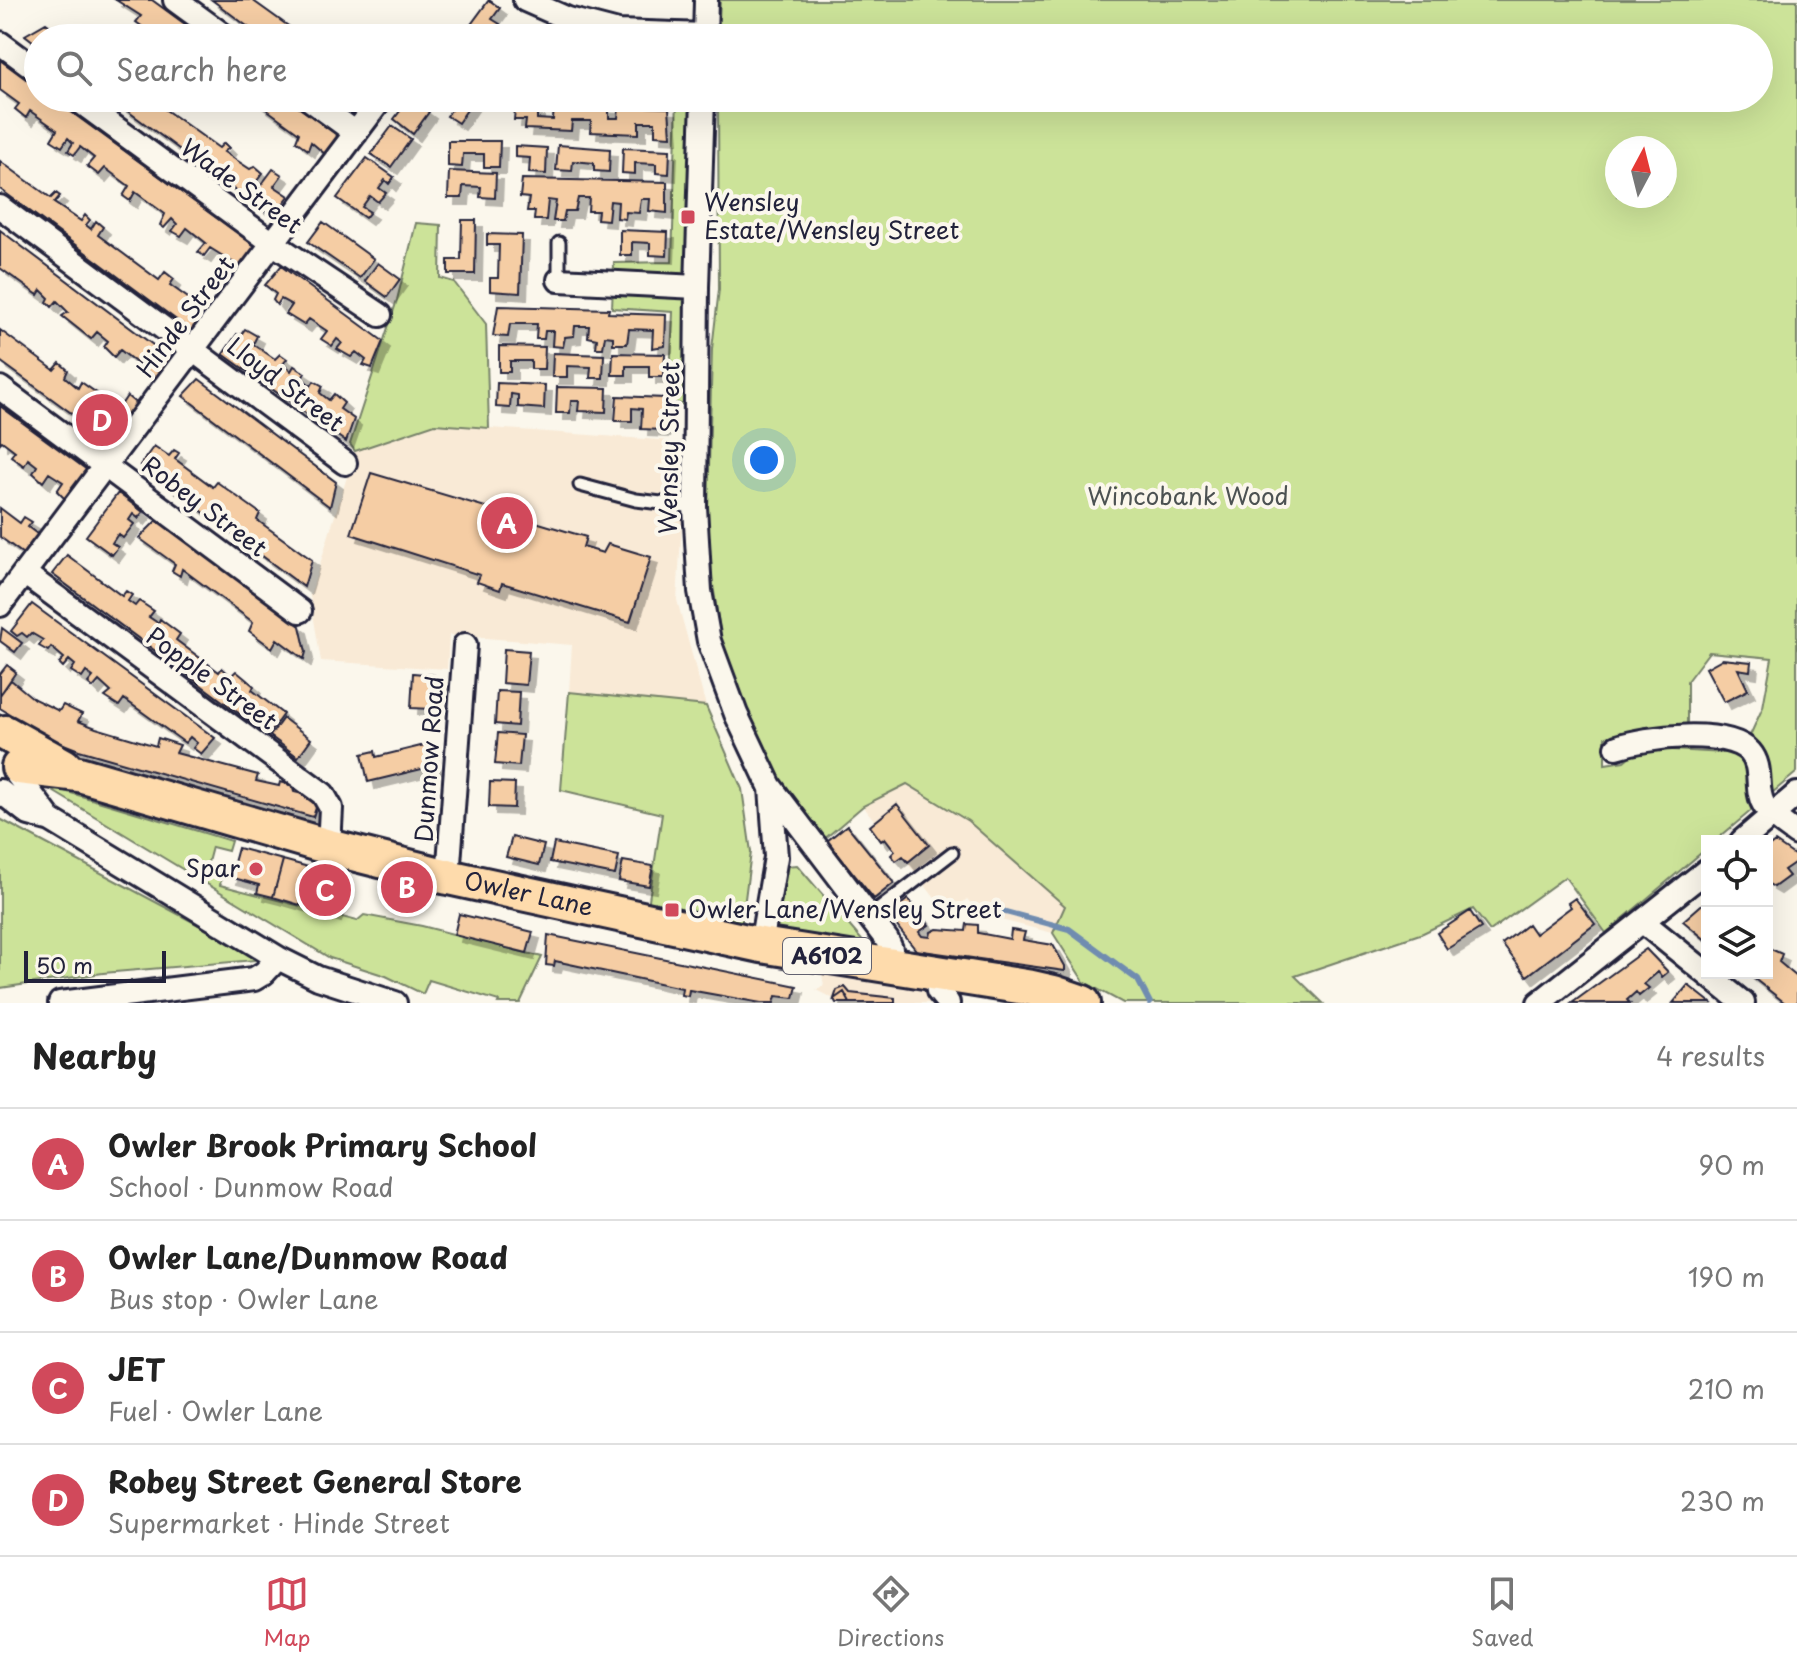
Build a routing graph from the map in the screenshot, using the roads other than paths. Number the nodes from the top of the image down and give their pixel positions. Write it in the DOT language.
graph roads {
  1 [pos="175,0"];
  2 [pos="525,0"];
  3 [pos="706,0"];
  4 [pos="208,24"];
  5 [pos="587,24"];
  6 [pos="705,24"];
  7 [pos="0,43"];
  8 [pos="24,61"];
  9 [pos="94,112"];
  10 [pos="327,112"];
  11 [pos="372,112"];
  12 [pos="703,112"];
  13 [pos="356,133"];
  14 [pos="0,207"];
  15 [pos="559,243"];
  16 [pos="274,244"];
  17 [pos="559,280"];
  18 [pos="697,287"];
  19 [pos="380,315"];
  20 [pos="195,349"];
  21 [pos="0,388"];
  22 [pos="345,463"];
  23 [pos="106,466"];
  24 [pos="580,485"];
  25 [pos="695,507"];
  26 [pos="24,573"];
  27 [pos="0,605"];
  28 [pos="300,611"];
  29 [pos="465,645"];
  30 [pos="2,731"];
  31 [pos="1617,747"];
  32 [pos="79,774"];
  33 [pos="8,777"];
  34 [pos="770,786"];
  35 [pos="1797,794"];
  36 [pos="1772,815"];
  37 [pos="1797,834"];
  38 [pos="1749,835"];
  39 [pos="809,838"];
  40 [pos="329,847"];
  41 [pos="952,853"];
  42 [pos="776,857"];
  43 [pos="1701,875"];
  44 [pos="448,877"];
  45 [pos="866,911"];
  46 [pos="1643,922"];
  47 [pos="761,945"];
  48 [pos="278,958"];
  49 [pos="892,967"];
  50 [pos="990,993"];
  51 [pos="943,995"];
  52 [pos="60,1003"];
  53 [pos="395,1003"];
  54 [pos="1083,1003"];
  55 [pos="1539,1003"];
  56 [pos="1743,1003"];
  1 -- 4 [label="street"];
  2 -- 5 [label="street"];
  3 -- 6 [label="street"];
  7 -- 8 [label="street"];
  9 -- 16 [label="street, Wade Street"];
  10 -- 13 [label="street"];
  11 -- 13 [label="street, Hinde Street"];
  12 -- 18 [label="street, Wensley Street"];
  13 -- 16 [label="street, Hinde Street"];
  14 -- 20 [label="street, Lloyd Street"];
  15 -- 17 [label="lane"];
  16 -- 19 [label="street, Wade Street"];
  16 -- 20 [label="street, Hinde Street"];
  17 -- 18 [label="street"];
  18 -- 25 [label="street, Wensley Street"];
  20 -- 22 [label="street, Lloyd Street"];
  20 -- 23 [label="street, Hinde Street"];
  21 -- 23 [label="street, Robey Street"];
  23 -- 26 [label="street, Hinde Street"];
  23 -- 28 [label="street, Robey Street"];
  24 -- 25 [label="lane"];
  25 -- 34 [label="street, Wensley Street"];
  26 -- 27 [label="street, Hinde Street"];
  26 -- 40 [label="street, Popple Street"];
  29 -- 44 [label="street, Dunmow Road"];
  30 -- 32 [label="main road, Owler Lane / A6102"];
  30 -- 33 [label="main road"];
  31 -- 36 [label="street"];
  32 -- 33 [label="main road, Owler Lane / A6102"];
  32 -- 40 [label="main road, Owler Lane / A6102"];
  33 -- 48 [label="street"];
  34 -- 39 [label="street, Wensley Street"];
  34 -- 42 [label="street, Wensley Street"];
  35 -- 36 [label="street"];
  36 -- 37 [label="street"];
  36 -- 38 [label="street"];
  39 -- 42 [label="street"];
  39 -- 45 [label="street, Wensley Street"];
  40 -- 44 [label="main road, Owler Lane / A6102"];
  41 -- 45 [label="lane"];
  42 -- 47 [label="street, Wensley Street"];
  43 -- 46 [label="street"];
  44 -- 47 [label="main road, Owler Lane / A6102"];
  45 -- 49 [label="street, Wensley Street"];
  46 -- 55 [label="street"];
  46 -- 56 [label="street"];
  47 -- 49 [label="main road, Owler Lane / A6102"];
  48 -- 52 [label="street"];
  48 -- 53 [label="street"];
  49 -- 51 [label="main road, A6102"];
  50 -- 51 [label="main road, A6102"];
  50 -- 54 [label="main road, A6102"];
}
